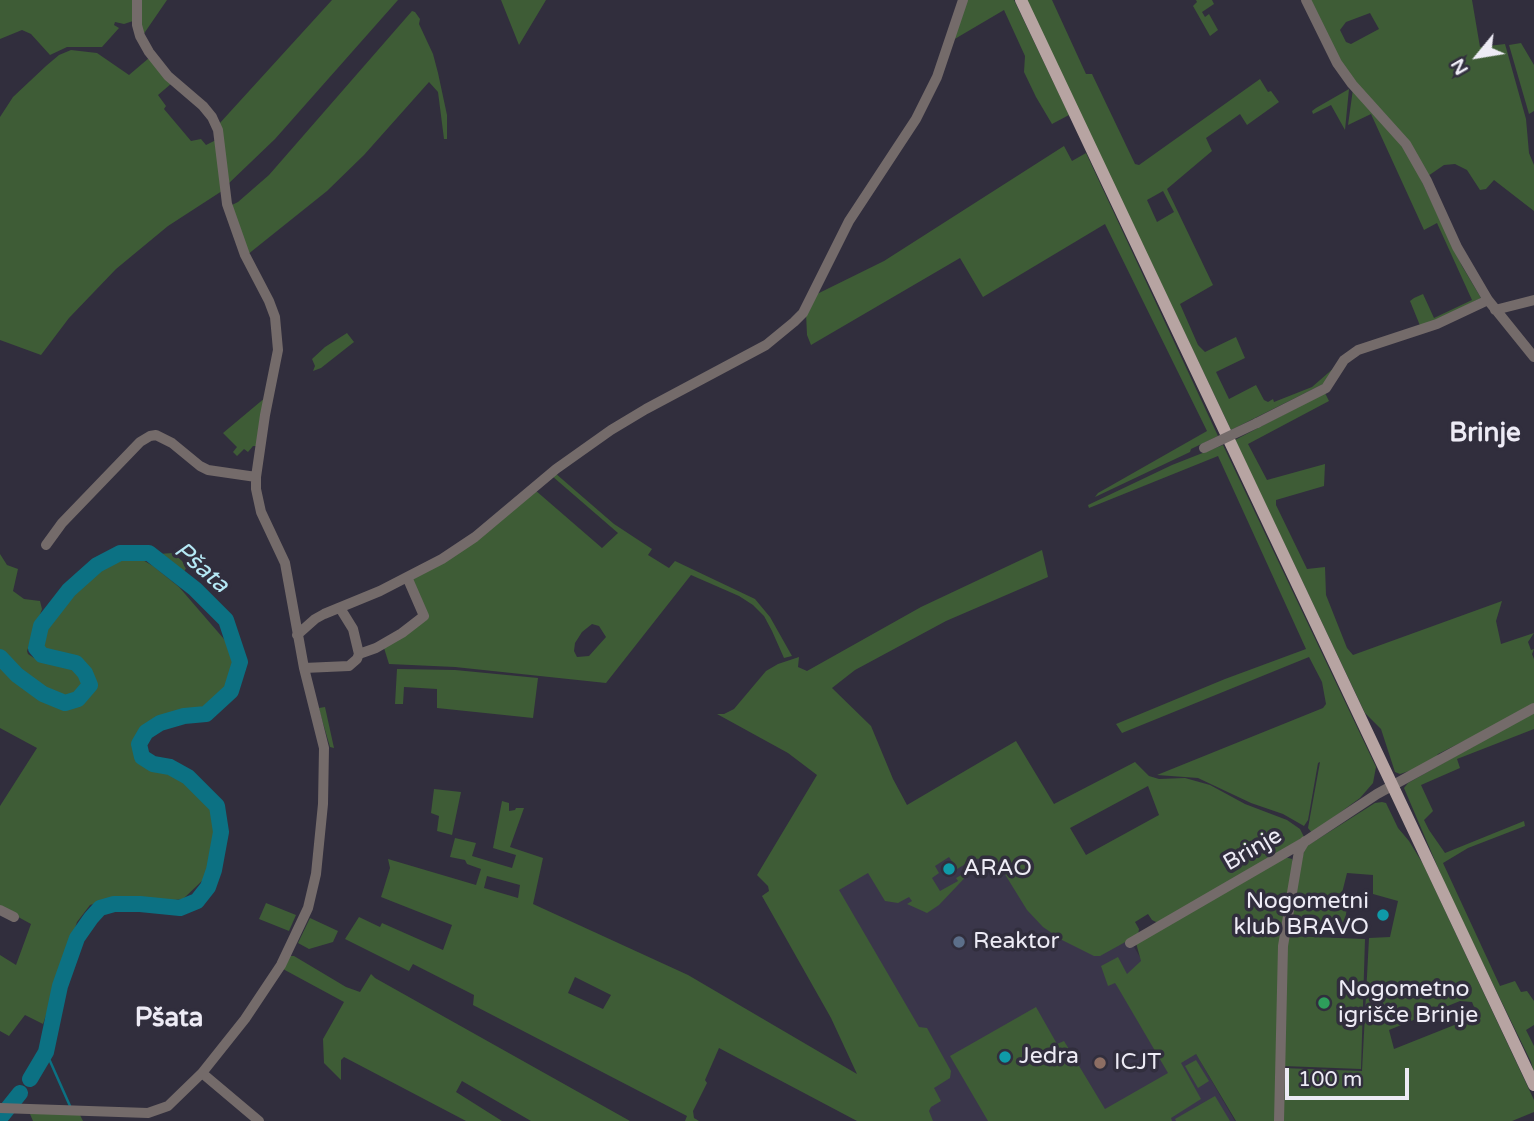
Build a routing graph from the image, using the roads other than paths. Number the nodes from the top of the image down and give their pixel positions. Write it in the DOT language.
graph roads {
  1 [pos="137,0"];
  2 [pos="963,0"];
  3 [pos="1021,0"];
  4 [pos="1306,0"];
  5 [pos="1488,300"];
  6 [pos="1534,300"];
  7 [pos="1495,310"];
  8 [pos="1534,358"];
  9 [pos="1204,449"];
  10 [pos="256,477"];
  11 [pos="46,545"];
  12 [pos="407,578"];
  13 [pos="340,608"];
  14 [pos="298,635"];
  15 [pos="359,654"];
  16 [pos="304,668"];
  17 [pos="1534,708"];
  18 [pos="1392,786"];
  19 [pos="1306,841"];
  20 [pos="0,910"];
  21 [pos="14,917"];
  22 [pos="1130,943"];
  23 [pos="202,1073"];
  24 [pos="1534,1085"];
  25 [pos="0,1108"];
  26 [pos="259,1121"];
  27 [pos="1279,1121"];
  1 -- 10 [label="street"];
  2 -- 12 [label="street"];
  3 -- 18 [label="main road"];
  4 -- 5 [label="street"];
  5 -- 7 [label="street"];
  5 -- 9 [label="street, bridge"];
  6 -- 7 [label="street"];
  7 -- 8 [label="street"];
  10 -- 11 [label="street"];
  10 -- 14 [label="street"];
  12 -- 13 [label="street"];
  12 -- 15 [label="street"];
  13 -- 14 [label="street"];
  13 -- 15 [label="street"];
  14 -- 16 [label="street"];
  15 -- 16 [label="street"];
  16 -- 23 [label="street"];
  17 -- 18 [label="street, Brinje"];
  18 -- 19 [label="street, Brinje"];
  18 -- 24 [label="main road"];
  19 -- 22 [label="street, Brinje"];
  19 -- 27 [label="street"];
  20 -- 21 [label="street"];
  23 -- 25 [label="street"];
  23 -- 26 [label="street"];
}
